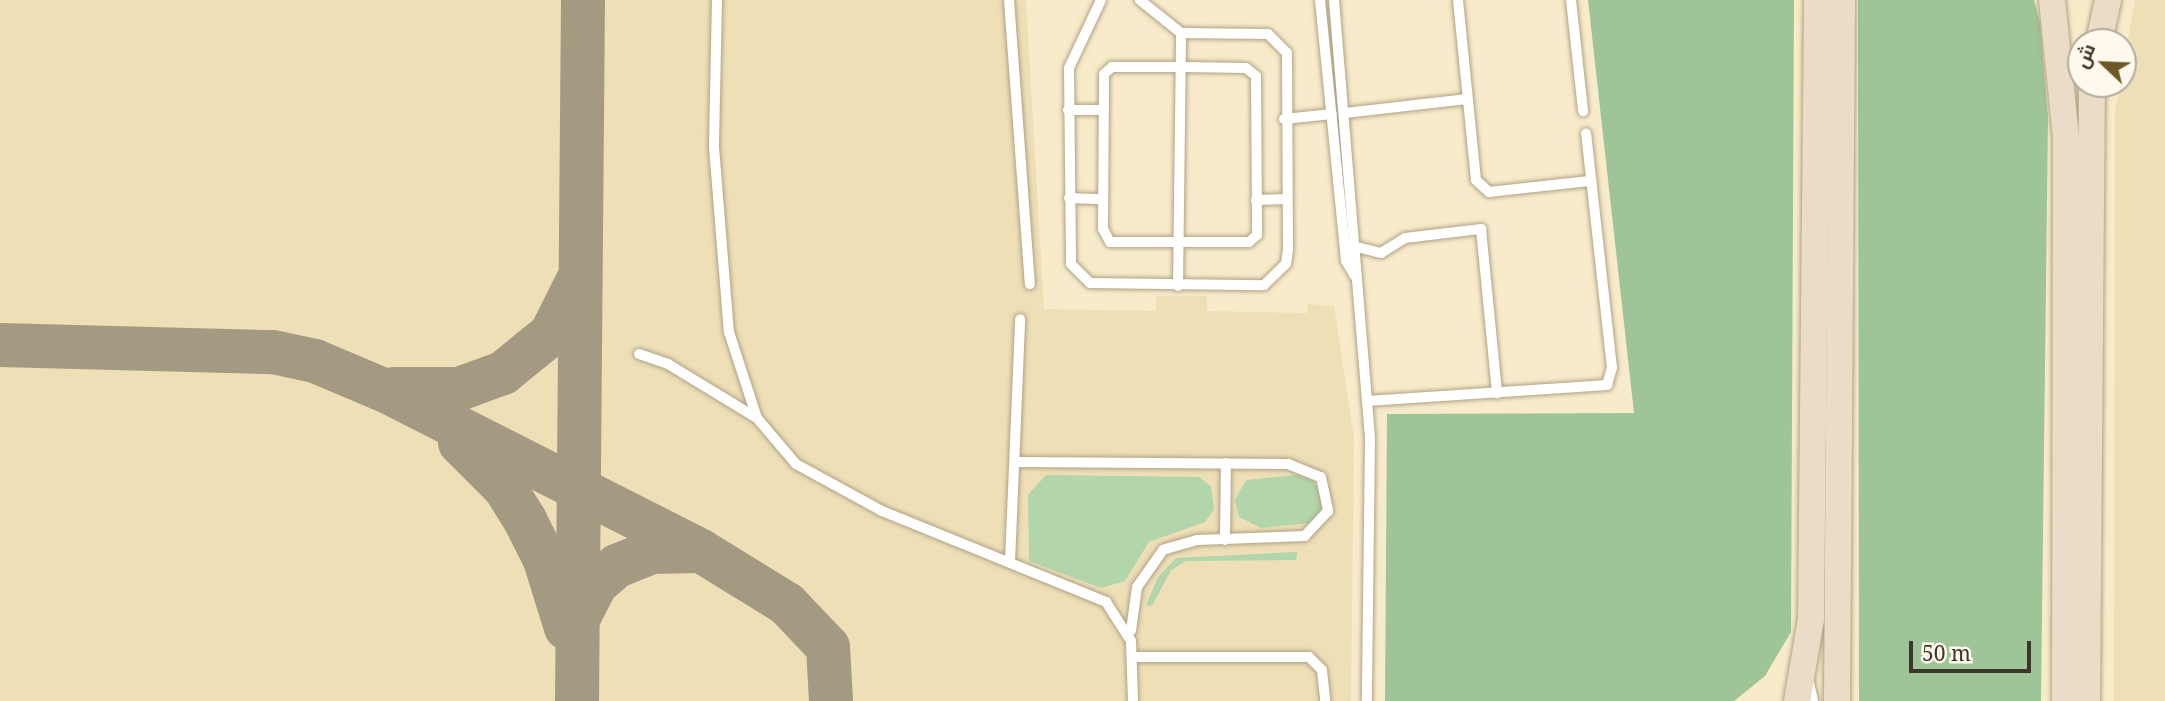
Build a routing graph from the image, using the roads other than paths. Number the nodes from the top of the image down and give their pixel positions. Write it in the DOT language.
graph roads {
  1 [pos="717,0"];
  2 [pos="1009,0"];
  3 [pos="1101,0"];
  4 [pos="1140,0"];
  5 [pos="1320,0"];
  6 [pos="1334,0"];
  7 [pos="1458,0"];
  8 [pos="1571,0"];
  9 [pos="1817,0"];
  10 [pos="1842,0"];
  11 [pos="2052,0"];
  12 [pos="2108,0"];
  13 [pos="2102,28"];
  14 [pos="1181,33"];
  15 [pos="1829,34"];
  16 [pos="1181,67"];
  17 [pos="2092,98"];
  18 [pos="1467,99"];
  19 [pos="1068,110"];
  20 [pos="1104,110"];
  21 [pos="1583,111"];
  22 [pos="1345,113"];
  23 [pos="1332,114"];
  24 [pos="1286,119"];
  25 [pos="1586,133"];
  26 [pos="1591,181"];
  27 [pos="1352,186"];
  28 [pos="1339,188"];
  29 [pos="1069,198"];
  30 [pos="1103,199"];
  31 [pos="1287,199"];
  32 [pos="1256,200"];
  33 [pos="1179,241"];
  34 [pos="1357,247"];
  35 [pos="1355,276"];
  36 [pos="1030,284"];
  37 [pos="1178,286"];
  38 [pos="1020,319"];
  39 [pos="639,354"];
  40 [pos="1497,393"];
  41 [pos="1367,401"];
  42 [pos="757,418"];
  43 [pos="1019,462"];
  44 [pos="1226,463"];
  45 [pos="1225,540"];
  46 [pos="1010,562"];
  47 [pos="1131,641"];
  48 [pos="1133,657"];
  49 [pos="1808,662"];
  50 [pos="1133,701"];
  51 [pos="1325,701"];
  52 [pos="1367,701"];
  53 [pos="1783,701"];
  54 [pos="1797,701"];
  55 [pos="1812,701"];
  56 [pos="1837,701"];
  57 [pos="2065,701"];
  58 [pos="2087,701"];
  1 -- 42 [label="lane"];
  2 -- 36 [label="lane"];
  3 -- 19 [label="lane"];
  4 -- 14 [label="lane"];
  5 -- 23 [label="lane"];
  6 -- 22 [label="lane"];
  7 -- 18 [label="lane"];
  8 -- 21 [label="lane"];
  9 -- 15 [label="street"];
  10 -- 15 [label="street"];
  11 -- 57 [label="street"];
  12 -- 13 [label="street"];
  14 -- 16 [label="lane"];
  14 -- 24 [label="lane"];
  15 -- 49 [label="street"];
  15 -- 56 [label="street"];
  16 -- 20 [label="lane"];
  16 -- 32 [label="lane"];
  16 -- 33 [label="lane"];
  17 -- 58 [label="street"];
  18 -- 22 [label="lane"];
  18 -- 26 [label="lane"];
  19 -- 20 [label="lane"];
  19 -- 29 [label="lane"];
  20 -- 30 [label="lane"];
  22 -- 27 [label="lane"];
  23 -- 24 [label="lane"];
  23 -- 28 [label="lane"];
  24 -- 31 [label="lane"];
  25 -- 26 [label="lane"];
  26 -- 40 [label="lane"];
  27 -- 28 [label="lane"];
  27 -- 34 [label="lane"];
  28 -- 35 [label="lane"];
  29 -- 30 [label="lane"];
  29 -- 37 [label="lane"];
  30 -- 33 [label="lane"];
  31 -- 32 [label="lane"];
  31 -- 37 [label="lane"];
  32 -- 33 [label="lane"];
  33 -- 37 [label="lane"];
  34 -- 35 [label="lane"];
  34 -- 40 [label="lane"];
  35 -- 41 [label="lane"];
  38 -- 43 [label="lane"];
  39 -- 42 [label="lane"];
  40 -- 41 [label="lane"];
  41 -- 52 [label="lane"];
  42 -- 46 [label="lane"];
  43 -- 44 [label="lane"];
  43 -- 46 [label="lane"];
  44 -- 45 [label="lane"];
  44 -- 45 [label="lane"];
  45 -- 47 [label="lane"];
  46 -- 47 [label="lane"];
  47 -- 48 [label="lane"];
  48 -- 50 [label="lane"];
  48 -- 51 [label="lane"];
  49 -- 53 [label="lane"];
  49 -- 54 [label="street"];
  49 -- 55 [label="lane"];
}
